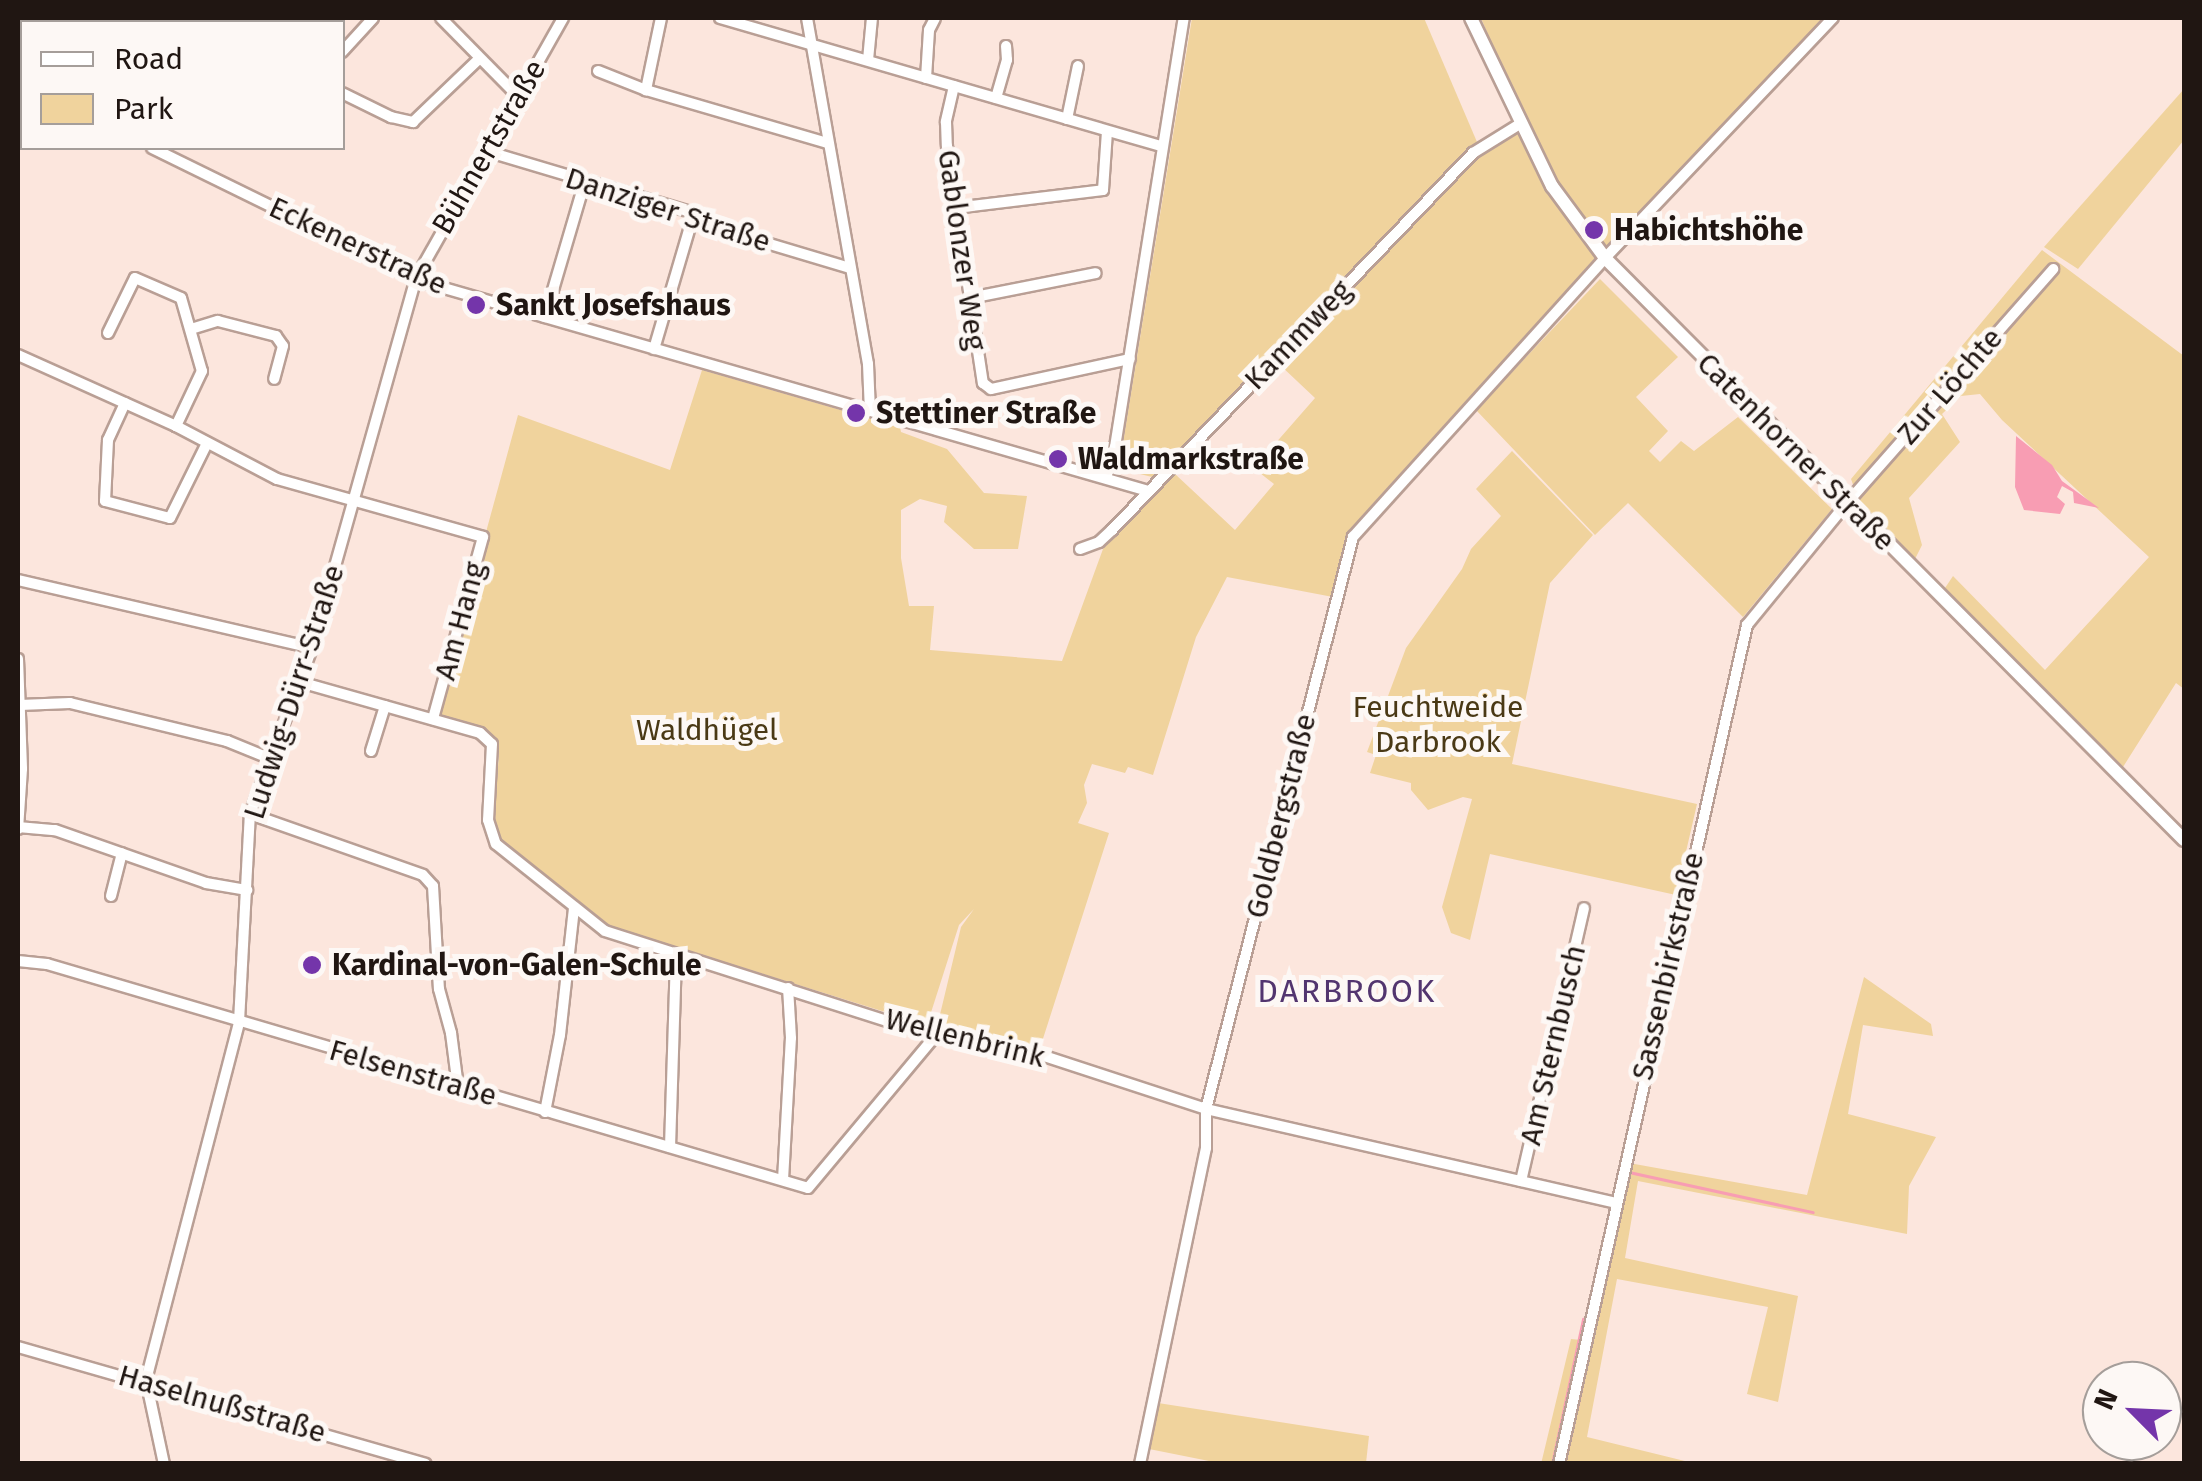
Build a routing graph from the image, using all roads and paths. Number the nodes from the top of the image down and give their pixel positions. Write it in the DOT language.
graph roads {
  1 [pos="373,18"];
  2 [pos="442,18"];
  3 [pos="562,18"];
  4 [pos="661,18"];
  5 [pos="720,18"];
  6 [pos="807,18"];
  7 [pos="872,18"];
  8 [pos="935,18"];
  9 [pos="1182,18"];
  10 [pos="1470,18"];
  11 [pos="1834,18"];
  12 [pos="810,43"];
  13 [pos="1006,46"];
  14 [pos="345,49"];
  15 [pos="479,59"];
  16 [pos="868,60"];
  17 [pos="1078,66"];
  18 [pos="598,71"];
  19 [pos="926,78"];
  20 [pos="954,86"];
  21 [pos="646,90"];
  22 [pos="345,94"];
  23 [pos="517,95"];
  24 [pos="996,98"];
  25 [pos="1067,119"];
  26 [pos="1520,124"];
  27 [pos="1107,132"];
  28 [pos="827,143"];
  29 [pos="1161,146"];
  30 [pos="156,150"];
  31 [pos="486,152"];
  32 [pos="585,181"];
  33 [pos="955,208"];
  34 [pos="694,213"];
  35 [pos="1605,258"];
  36 [pos="850,268"];
  37 [pos="2054,269"];
  38 [pos="1096,273"];
  39 [pos="416,278"];
  40 [pos="970,298"];
  41 [pos="545,317"];
  42 [pos="191,330"];
  43 [pos="108,333"];
  44 [pos="654,349"];
  45 [pos="18,355"];
  46 [pos="1130,358"];
  47 [pos="274,380"];
  48 [pos="125,403"];
  49 [pos="870,411"];
  50 [pos="176,426"];
  51 [pos="207,443"];
  52 [pos="1106,478"];
  53 [pos="1148,491"];
  54 [pos="354,501"];
  55 [pos="1847,503"];
  56 [pos="1080,549"];
  57 [pos="18,580"];
  58 [pos="312,648"];
  59 [pos="18,659"];
  60 [pos="18,682"];
  61 [pos="300,682"];
  62 [pos="20,705"];
  63 [pos="384,706"];
  64 [pos="432,719"];
  65 [pos="371,751"];
  66 [pos="271,759"];
  67 [pos="250,814"];
  68 [pos="18,828"];
  69 [pos="2184,840"];
  70 [pos="122,854"];
  71 [pos="247,890"];
  72 [pos="111,896"];
  73 [pos="1584,908"];
  74 [pos="574,909"];
  75 [pos="676,955"];
  76 [pos="18,960"];
  77 [pos="788,988"];
  78 [pos="238,1022"];
  79 [pos="936,1036"];
  80 [pos="458,1087"];
  81 [pos="1206,1109"];
  82 [pos="544,1112"];
  83 [pos="670,1148"];
  84 [pos="783,1180"];
  85 [pos="1521,1181"];
  86 [pos="1615,1203"];
  87 [pos="18,1347"];
  88 [pos="146,1380"];
  89 [pos="164,1464"];
  90 [pos="426,1464"];
  91 [pos="1140,1464"];
  92 [pos="1559,1464"];
  1 -- 14 [label="street"];
  2 -- 15 [label="street"];
  3 -- 23 [label="street, Bühnertstraße"];
  4 -- 21 [label="street"];
  5 -- 12 [label="street"];
  6 -- 12 [label="street"];
  7 -- 16 [label="street"];
  8 -- 19 [label="street"];
  9 -- 29 [label="street"];
  10 -- 26 [label="street, Catenhorner Straße"];
  11 -- 35 [label="street"];
  12 -- 16 [label="street"];
  12 -- 28 [label="street"];
  13 -- 24 [label="street"];
  15 -- 22 [label="street"];
  15 -- 23 [label="street"];
  16 -- 19 [label="street"];
  17 -- 25 [label="street"];
  18 -- 21 [label="street"];
  19 -- 20 [label="street"];
  20 -- 24 [label="street"];
  20 -- 33 [label="street, Gablonzer Weg"];
  21 -- 28 [label="street"];
  23 -- 31 [label="street, Bühnertstraße"];
  24 -- 25 [label="street"];
  25 -- 27 [label="street"];
  26 -- 35 [label="street, Catenhorner Straße"];
  26 -- 53 [label="street, Kammweg"];
  27 -- 29 [label="street"];
  27 -- 33 [label="street"];
  28 -- 36 [label="street"];
  29 -- 46 [label="street"];
  30 -- 39 [label="street, Eckenerstraße"];
  31 -- 32 [label="street, Danziger Straße"];
  31 -- 39 [label="street, Bühnertstraße"];
  32 -- 34 [label="street, Danziger Straße"];
  32 -- 41 [label="street"];
  33 -- 40 [label="street, Gablonzer Weg"];
  34 -- 36 [label="street, Danziger Straße"];
  34 -- 44 [label="street"];
  35 -- 55 [label="street, Catenhorner Straße"];
  35 -- 81 [label="street, Goldbergstraße"];
  36 -- 49 [label="street"];
  37 -- 55 [label="street, Zur Löchte"];
  38 -- 40 [label="street"];
  39 -- 41 [label="street, Eckenerstraße"];
  39 -- 54 [label="street, Ludwig-Dürr-Straße"];
  40 -- 46 [label="street, Gablonzer Weg"];
  41 -- 44 [label="street, Eckenerstraße"];
  42 -- 43 [label="street"];
  42 -- 47 [label="street"];
  42 -- 50 [label="street"];
  44 -- 49 [label="street, Eckenerstraße"];
  45 -- 48 [label="street"];
  46 -- 52 [label="street"];
  48 -- 50 [label="street"];
  48 -- 51 [label="street"];
  49 -- 52 [label="street, Eckenerstraße"];
  50 -- 51 [label="street"];
  51 -- 54 [label="street"];
  52 -- 53 [label="street, Eckenerstraße"];
  53 -- 56 [label="street, Kammweg"];
  54 -- 58 [label="street, Ludwig-Dürr-Straße"];
  54 -- 64 [label="street, Am Hang"];
  55 -- 69 [label="street, Catenhorner Straße"];
  55 -- 86 [label="street, Sassenbirkstraße"];
  57 -- 58 [label="street"];
  58 -- 61 [label="street, Ludwig-Dürr-Straße"];
  59 -- 60 [label="street"];
  60 -- 62 [label="street"];
  61 -- 63 [label="street, Wellenbrink"];
  61 -- 66 [label="street, Ludwig-Dürr-Straße"];
  62 -- 66 [label="street"];
  62 -- 68 [label="street"];
  63 -- 64 [label="street, Wellenbrink"];
  63 -- 65 [label="street"];
  64 -- 74 [label="street, Wellenbrink"];
  66 -- 67 [label="street, Ludwig-Dürr-Straße"];
  67 -- 71 [label="street, Ludwig-Dürr-Straße"];
  67 -- 80 [label="street"];
  68 -- 70 [label="street"];
  70 -- 71 [label="street"];
  70 -- 72 [label="street"];
  71 -- 78 [label="street, Ludwig-Dürr-Straße"];
  73 -- 85 [label="street, Am Sternbusch"];
  74 -- 75 [label="street, Wellenbrink"];
  74 -- 82 [label="street"];
  75 -- 77 [label="street, Wellenbrink"];
  75 -- 83 [label="street"];
  76 -- 78 [label="street, Felsenstraße"];
  77 -- 79 [label="street, Wellenbrink"];
  77 -- 84 [label="street"];
  78 -- 80 [label="street, Felsenstraße"];
  78 -- 88 [label="street, Ludwig-Dürr-Straße"];
  79 -- 81 [label="street, Wellenbrink"];
  79 -- 84 [label="street, Felsenstraße"];
  80 -- 82 [label="street, Felsenstraße"];
  81 -- 85 [label="street, Wellenbrink"];
  81 -- 91 [label="street, Goldbergstraße"];
  82 -- 83 [label="street, Felsenstraße"];
  83 -- 84 [label="street, Felsenstraße"];
  85 -- 86 [label="street, Wellenbrink"];
  86 -- 92 [label="street, Sassenbirkstraße"];
  87 -- 88 [label="street, Haselnußstraße"];
  88 -- 89 [label="street, Ludwig-Dürr-Straße"];
  88 -- 90 [label="street, Haselnußstraße"];
}
